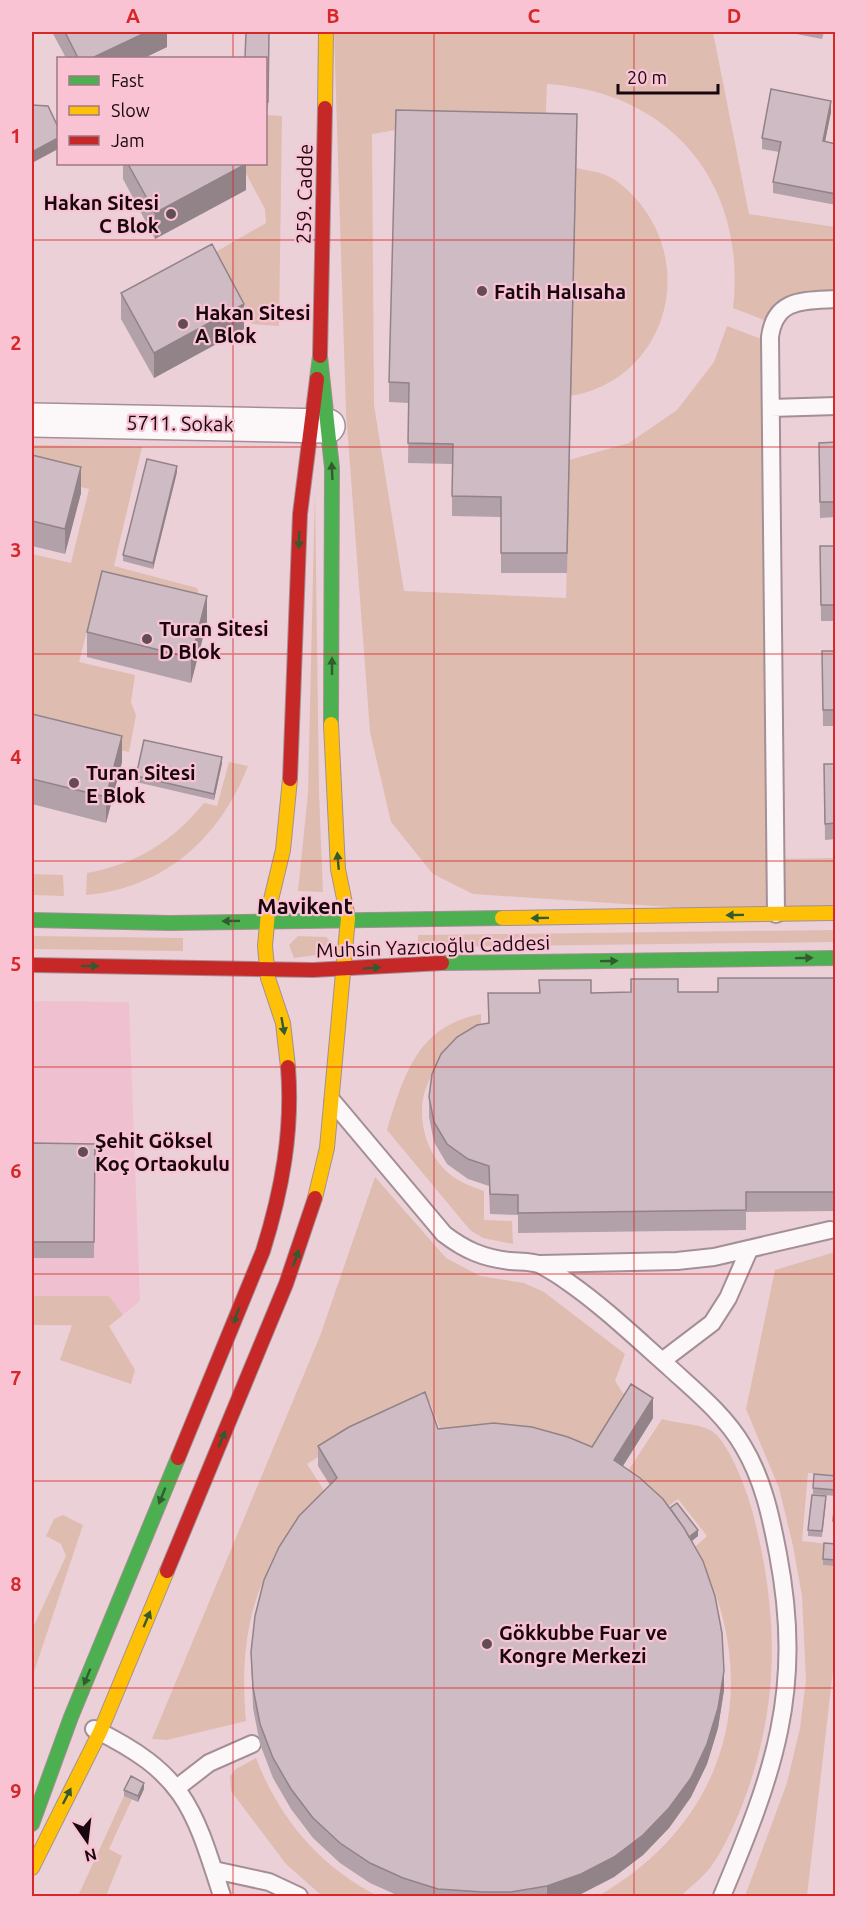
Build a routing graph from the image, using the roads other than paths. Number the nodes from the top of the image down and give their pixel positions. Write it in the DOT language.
graph roads {
  1 [pos="326,32"];
  2 [pos="836,299"];
  3 [pos="836,406"];
  4 [pos="771,408"];
  5 [pos="32,420"];
  6 [pos="319,426"];
  7 [pos="836,913"];
  8 [pos="776,914"];
  9 [pos="348,918"];
  10 [pos="32,920"];
  11 [pos="267,920"];
  12 [pos="836,958"];
  13 [pos="32,965"];
  14 [pos="345,969"];
  15 [pos="267,970"];
  16 [pos="333,1102"];
  17 [pos="830,1230"];
  18 [pos="749,1250"];
  19 [pos="539,1264"];
  20 [pos="662,1361"];
  21 [pos="71,1717"];
  22 [pos="100,1732"];
  23 [pos="252,1744"];
  24 [pos="178,1787"];
  25 [pos="32,1824"];
  26 [pos="32,1868"];
  27 [pos="214,1870"];
  28 [pos="222,1896"];
  29 [pos="299,1896"];
  30 [pos="722,1896"];
  1 -- 6 [label="street, 259. Cadde"];
  2 -- 4 [label="lane"];
  3 -- 4 [label="lane"];
  4 -- 8 [label="lane"];
  5 -- 6 [label="street, 5711. Sokak"];
  9 -- 6 [label="street, one-way"];
  6 -- 11 [label="street, one-way"];
  7 -- 8 [label="street, Muhsin Yazıcıoğlu Caddesi"];
  8 -- 9 [label="street, Muhsin Yazıcıoğlu Caddesi, one-way"];
  9 -- 11 [label="street, Muhsin Yazıcıoğlu Caddesi"];
  9 -- 14 [label="street"];
  11 -- 10 [label="street, Muhsin Yazıcıoğlu Caddesi, one-way"];
  11 -- 15 [label="street"];
  14 -- 12 [label="street, Muhsin Yazıcıoğlu Caddesi, one-way"];
  13 -- 15 [label="street, Muhsin Yazıcıoğlu Caddesi, one-way"];
  14 -- 15 [label="street, Muhsin Yazıcıoğlu Caddesi"];
  14 -- 16 [label="street"];
  15 -- 21 [label="street, one-way"];
  16 -- 19 [label="lane"];
  22 -- 16 [label="street, one-way"];
  17 -- 18 [label="lane"];
  18 -- 19 [label="lane"];
  18 -- 20 [label="lane"];
  19 -- 20 [label="lane"];
  20 -- 30 [label="lane"];
  21 -- 22 [label="lane"];
  21 -- 25 [label="street"];
  22 -- 24 [label="lane"];
  26 -- 22 [label="street, one-way"];
  23 -- 24 [label="lane"];
  24 -- 27 [label="lane"];
  27 -- 28 [label="lane"];
  27 -- 29 [label="lane"];
}
